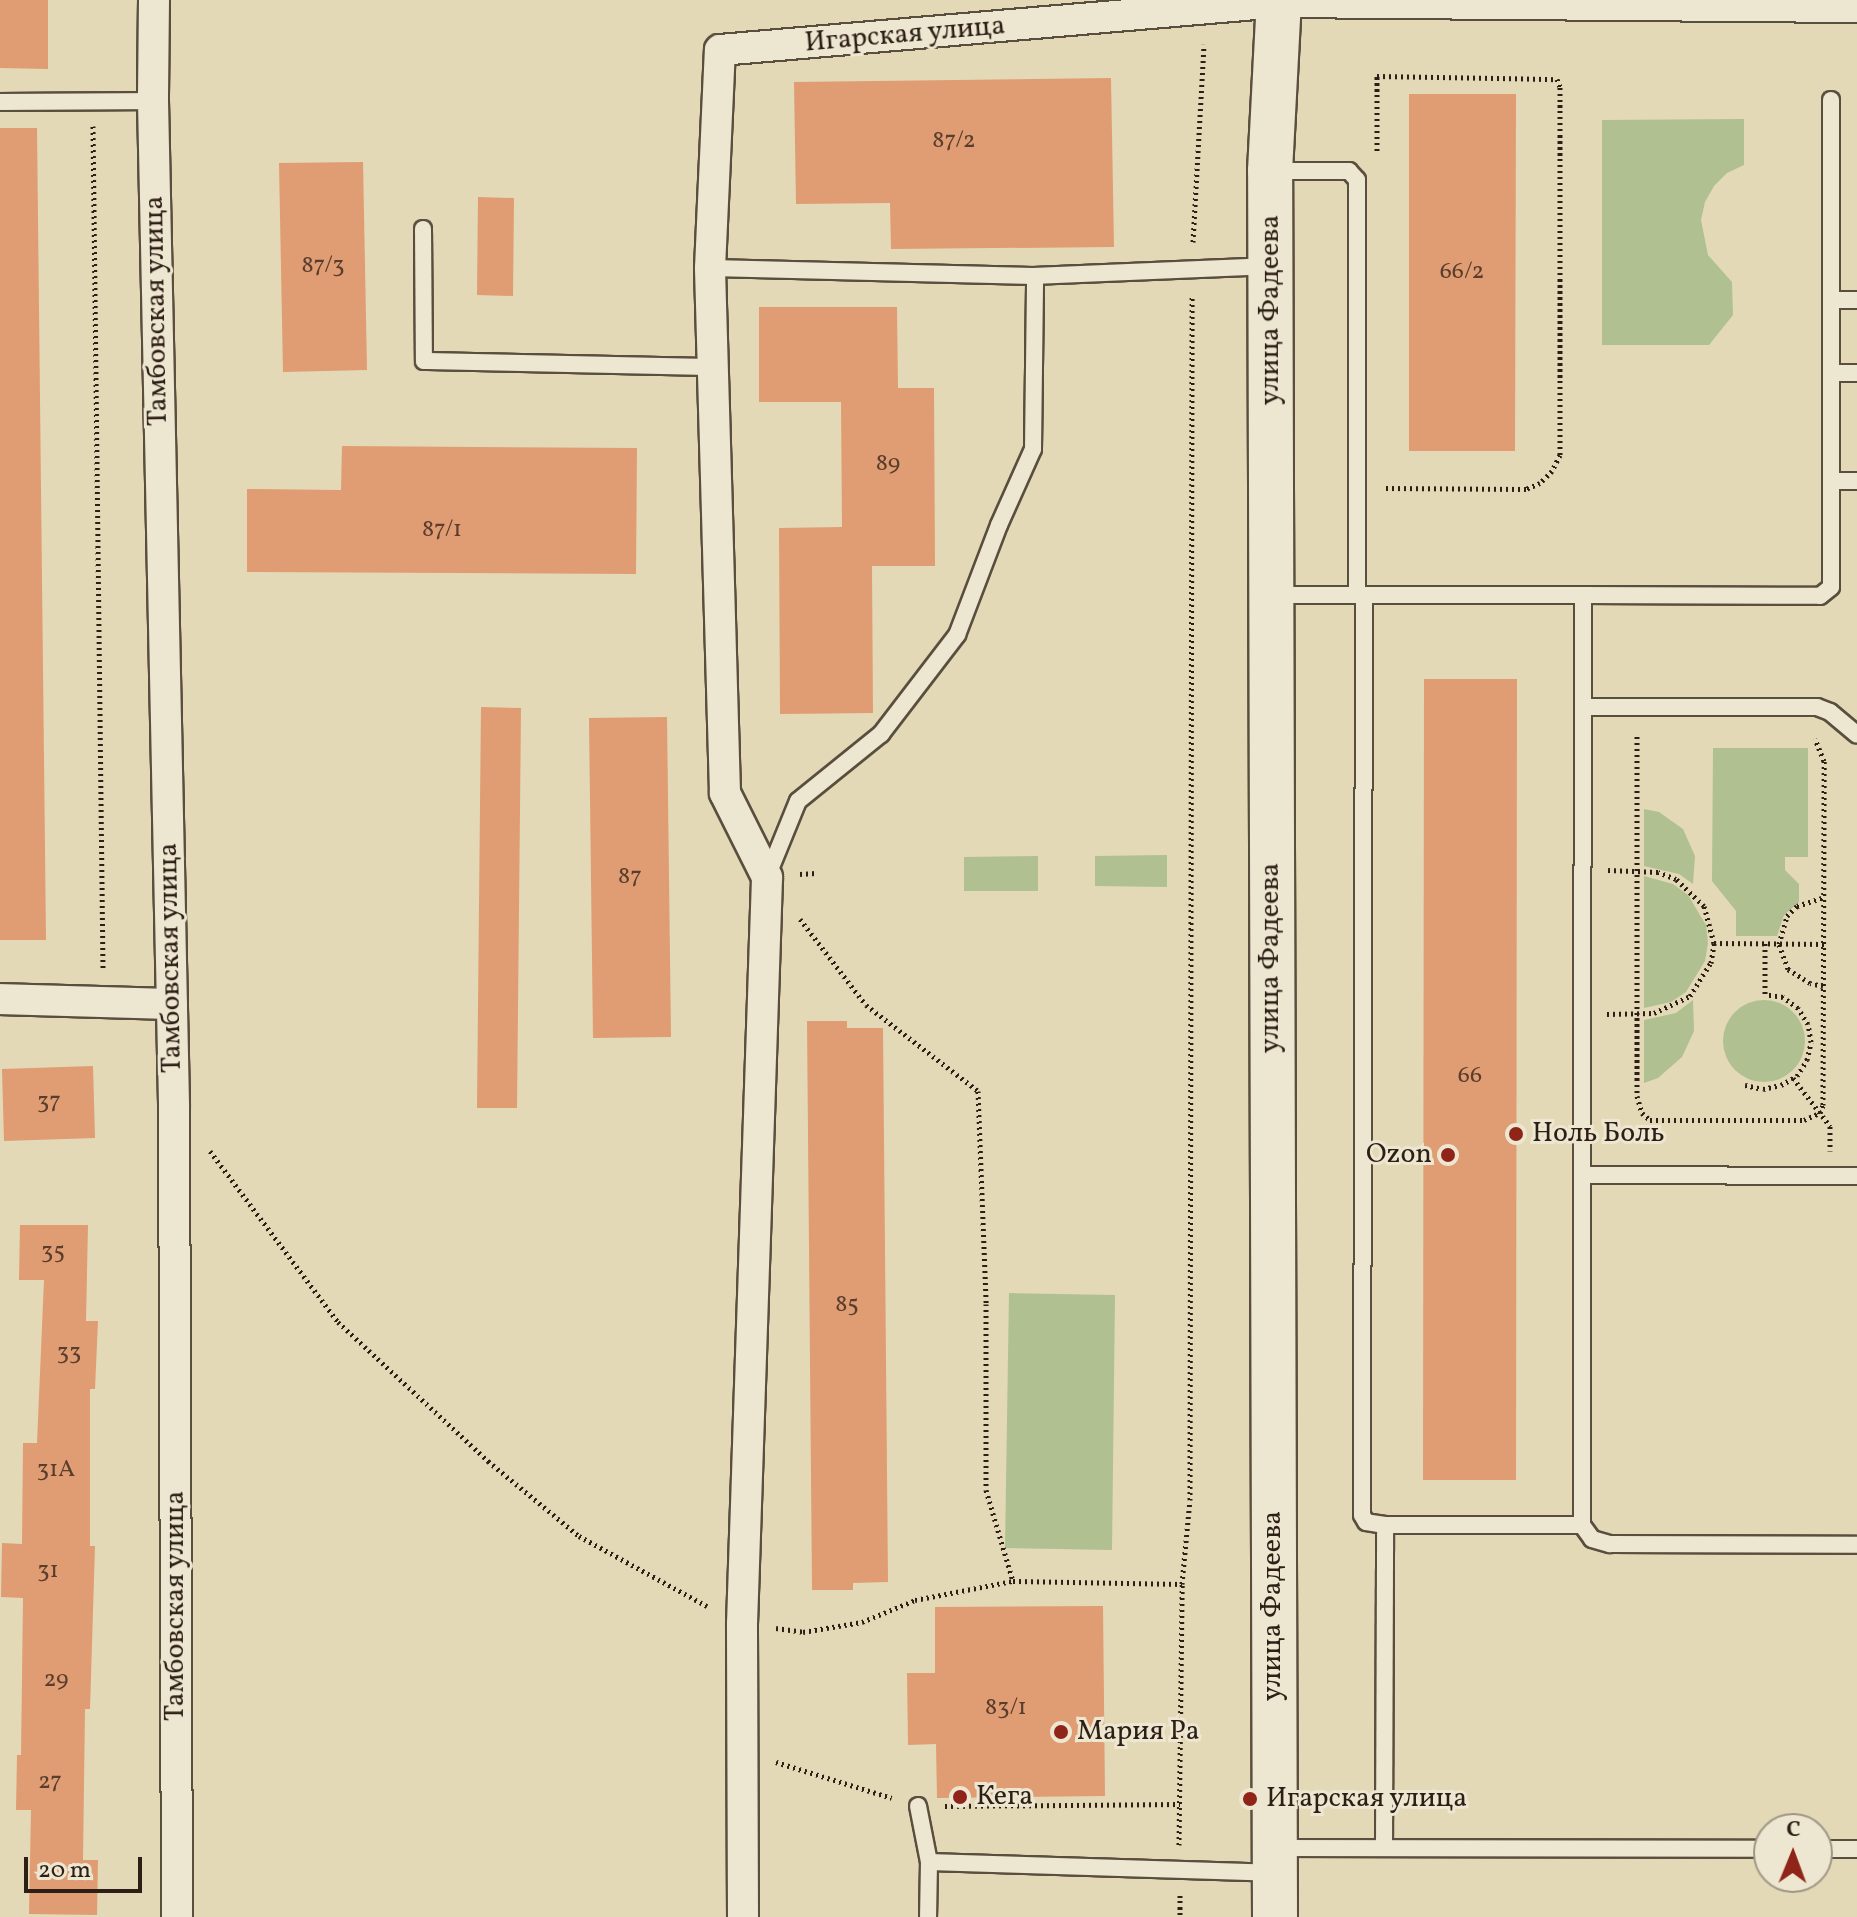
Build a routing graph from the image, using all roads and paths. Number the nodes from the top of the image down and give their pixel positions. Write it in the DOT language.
graph roads {
  1 [pos="154,0"];
  2 [pos="1279,1"];
  3 [pos="1857,7"];
  4 [pos="1207,9"];
  5 [pos="1831,100"];
  6 [pos="93,101"];
  7 [pos="153,101"];
  8 [pos="0,102"];
  9 [pos="1377,151"];
  10 [pos="1270,171"];
  11 [pos="423,229"];
  12 [pos="1271,266"];
  13 [pos="710,268"];
  14 [pos="1192,270"];
  15 [pos="1035,276"];
  16 [pos="1831,300"];
  17 [pos="1857,300"];
  18 [pos="712,367"];
  19 [pos="1831,373"];
  20 [pos="1857,373"];
  21 [pos="1831,481"];
  22 [pos="1857,481"];
  23 [pos="1357,488"];
  24 [pos="1271,595"];
  25 [pos="1360,595"];
  26 [pos="1583,595"];
  27 [pos="1583,707"];
  28 [pos="1637,735"];
  29 [pos="1808,735"];
  30 [pos="1857,735"];
  31 [pos="1637,870"];
  32 [pos="816,873"];
  33 [pos="767,877"];
  34 [pos="1824,897"];
  35 [pos="1714,943"];
  36 [pos="1765,943"];
  37 [pos="1779,944"];
  38 [pos="1824,944"];
  39 [pos="1823,986"];
  40 [pos="0,999"];
  41 [pos="103,1002"];
  42 [pos="172,1004"];
  43 [pos="1637,1014"];
  44 [pos="1793,1078"];
  45 [pos="1745,1085"];
  46 [pos="174,1107"];
  47 [pos="1820,1113"];
  48 [pos="1582,1175"];
  49 [pos="1830,1176"];
  50 [pos="1857,1176"];
  51 [pos="1385,1525"];
  52 [pos="1582,1525"];
  53 [pos="1857,1545"];
  54 [pos="1013,1581"];
  55 [pos="1182,1584"];
  56 [pos="742,1624"];
  57 [pos="740,1750"];
  58 [pos="1180,1804"];
  59 [pos="918,1806"];
  60 [pos="1384,1848"];
  61 [pos="1753,1849"];
  62 [pos="1833,1849"];
  63 [pos="1857,1849"];
  64 [pos="1274,1860"];
  65 [pos="929,1862"];
  66 [pos="1179,1869"];
  67 [pos="177,1917"];
  68 [pos="743,1917"];
  69 [pos="928,1917"];
  70 [pos="1180,1917"];
  71 [pos="1275,1917"];
  1 -- 7 [label="street, Тамбовская улица"];
  2 -- 3 [label="street, Игарская улица"];
  2 -- 4 [label="street, Игарская улица"];
  2 -- 10 [label="street, улица Фадеева"];
  4 -- 13 [label="street, Игарская улица"];
  4 -- 14 [label="path"];
  5 -- 16 [label="lane"];
  6 -- 7 [label="lane"];
  6 -- 8 [label="lane"];
  6 -- 41 [label="path"];
  7 -- 42 [label="street, Тамбовская улица"];
  9 -- 23 [label="path"];
  10 -- 12 [label="street, улица Фадеева"];
  10 -- 23 [label="lane"];
  11 -- 18 [label="lane"];
  12 -- 14 [label="lane"];
  12 -- 24 [label="street, улица Фадеева"];
  13 -- 15 [label="lane"];
  13 -- 18 [label="street"];
  14 -- 15 [label="lane"];
  14 -- 55 [label="path"];
  15 -- 33 [label="lane"];
  16 -- 17 [label="lane"];
  16 -- 19 [label="lane"];
  18 -- 33 [label="street"];
  19 -- 20 [label="lane"];
  19 -- 21 [label="lane"];
  21 -- 22 [label="lane"];
  21 -- 26 [label="lane"];
  23 -- 25 [label="lane"];
  24 -- 25 [label="lane"];
  24 -- 64 [label="street, улица Фадеева"];
  25 -- 26 [label="lane"];
  25 -- 51 [label="lane"];
  26 -- 27 [label="lane"];
  27 -- 30 [label="lane"];
  27 -- 48 [label="lane"];
  28 -- 31 [label="path"];
  29 -- 34 [label="path"];
  31 -- 35 [label="path"];
  31 -- 43 [label="path"];
  32 -- 33 [label="path"];
  33 -- 54 [label="path"];
  33 -- 56 [label="street"];
  34 -- 37 [label="path"];
  34 -- 38 [label="path"];
  35 -- 36 [label="path"];
  35 -- 43 [label="path"];
  36 -- 37 [label="path"];
  36 -- 44 [label="path"];
  37 -- 38 [label="path"];
  37 -- 39 [label="path"];
  38 -- 39 [label="path"];
  39 -- 47 [label="path"];
  40 -- 41 [label="street"];
  41 -- 42 [label="street"];
  42 -- 46 [label="street, Тамбовская улица"];
  43 -- 47 [label="path"];
  44 -- 45 [label="path"];
  44 -- 47 [label="path"];
  46 -- 56 [label="path"];
  46 -- 67 [label="street, Тамбовская улица"];
  47 -- 49 [label="path"];
  48 -- 49 [label="lane"];
  48 -- 52 [label="lane"];
  49 -- 50 [label="lane"];
  51 -- 52 [label="lane"];
  51 -- 60 [label="lane"];
  52 -- 53 [label="lane"];
  54 -- 55 [label="path"];
  54 -- 56 [label="path"];
  55 -- 58 [label="path"];
  56 -- 57 [label="street"];
  57 -- 59 [label="path"];
  57 -- 68 [label="street"];
  58 -- 59 [label="path"];
  58 -- 66 [label="path"];
  59 -- 65 [label="lane"];
  60 -- 61 [label="lane"];
  60 -- 64 [label="lane"];
  62 -- 63 [label="lane"];
  64 -- 66 [label="lane"];
  64 -- 71 [label="street, улица Фадеева"];
  65 -- 66 [label="lane"];
  65 -- 69 [label="lane"];
  66 -- 70 [label="path"];
}
